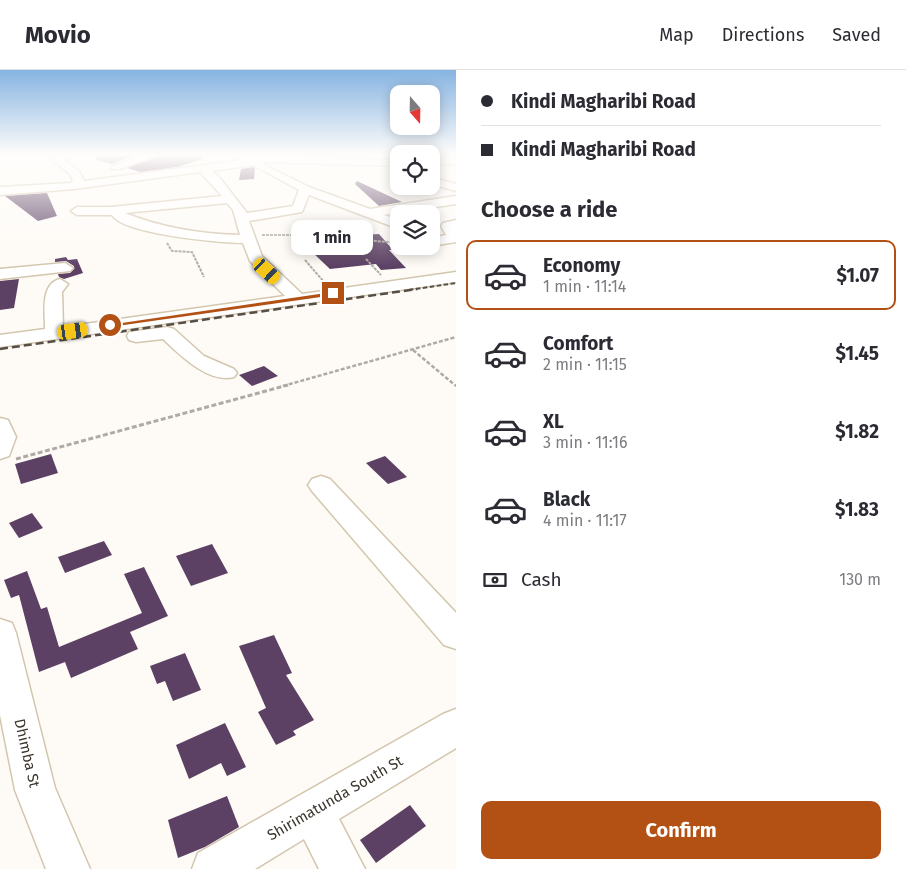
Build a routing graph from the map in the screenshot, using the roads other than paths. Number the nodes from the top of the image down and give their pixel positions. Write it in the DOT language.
graph roads {
  1 [pos="225,192"];
  2 [pos="304,192"];
  3 [pos="314,192"];
  4 [pos="230,199"];
  5 [pos="456,200"];
  6 [pos="36,201"];
  7 [pos="18,204"];
  8 [pos="77,210"];
  9 [pos="102,211"];
  10 [pos="370,213"];
  11 [pos="242,218"];
  12 [pos="390,221"];
  13 [pos="456,224"];
  14 [pos="249,237"];
  15 [pos="440,243"];
  16 [pos="0,274"];
  17 [pos="445,274"];
  18 [pos="298,299"];
  19 [pos="54,333"];
  20 [pos="0,340"];
  21 [pos="0,356"];
  22 [pos="227,372"];
  23 [pos="0,425"];
  24 [pos="5,456"];
  25 [pos="321,485"];
  26 [pos="0,633"];
  27 [pos="456,635"];
  28 [pos="456,727"];
  29 [pos="312,812"];
  30 [pos="68,869"];
  31 [pos="214,869"];
  32 [pos="343,869"];
  1 -- 4 [label="street"];
  2 -- 11 [label="street"];
  3 -- 10 [label="street"];
  4 -- 9 [label="street"];
  4 -- 11 [label="street"];
  5 -- 10 [label="street"];
  6 -- 7 [label="street"];
  8 -- 9 [label="street"];
  9 -- 14 [label="street"];
  10 -- 12 [label="street"];
  11 -- 14 [label="street"];
  13 -- 15 [label="street"];
  14 -- 18 [label="street"];
  16 -- 19 [label="street"];
  17 -- 18 [label="street"];
  18 -- 19 [label="street"];
  19 -- 20 [label="street"];
  21 -- 22 [label="street"];
  23 -- 24 [label="street"];
  25 -- 27 [label="street"];
  26 -- 30 [label="street, Dhimba St"];
  28 -- 29 [label="street, Shirimatunda South St"];
  29 -- 31 [label="street, Shirimatunda South St"];
  29 -- 32 [label="street"];
}
